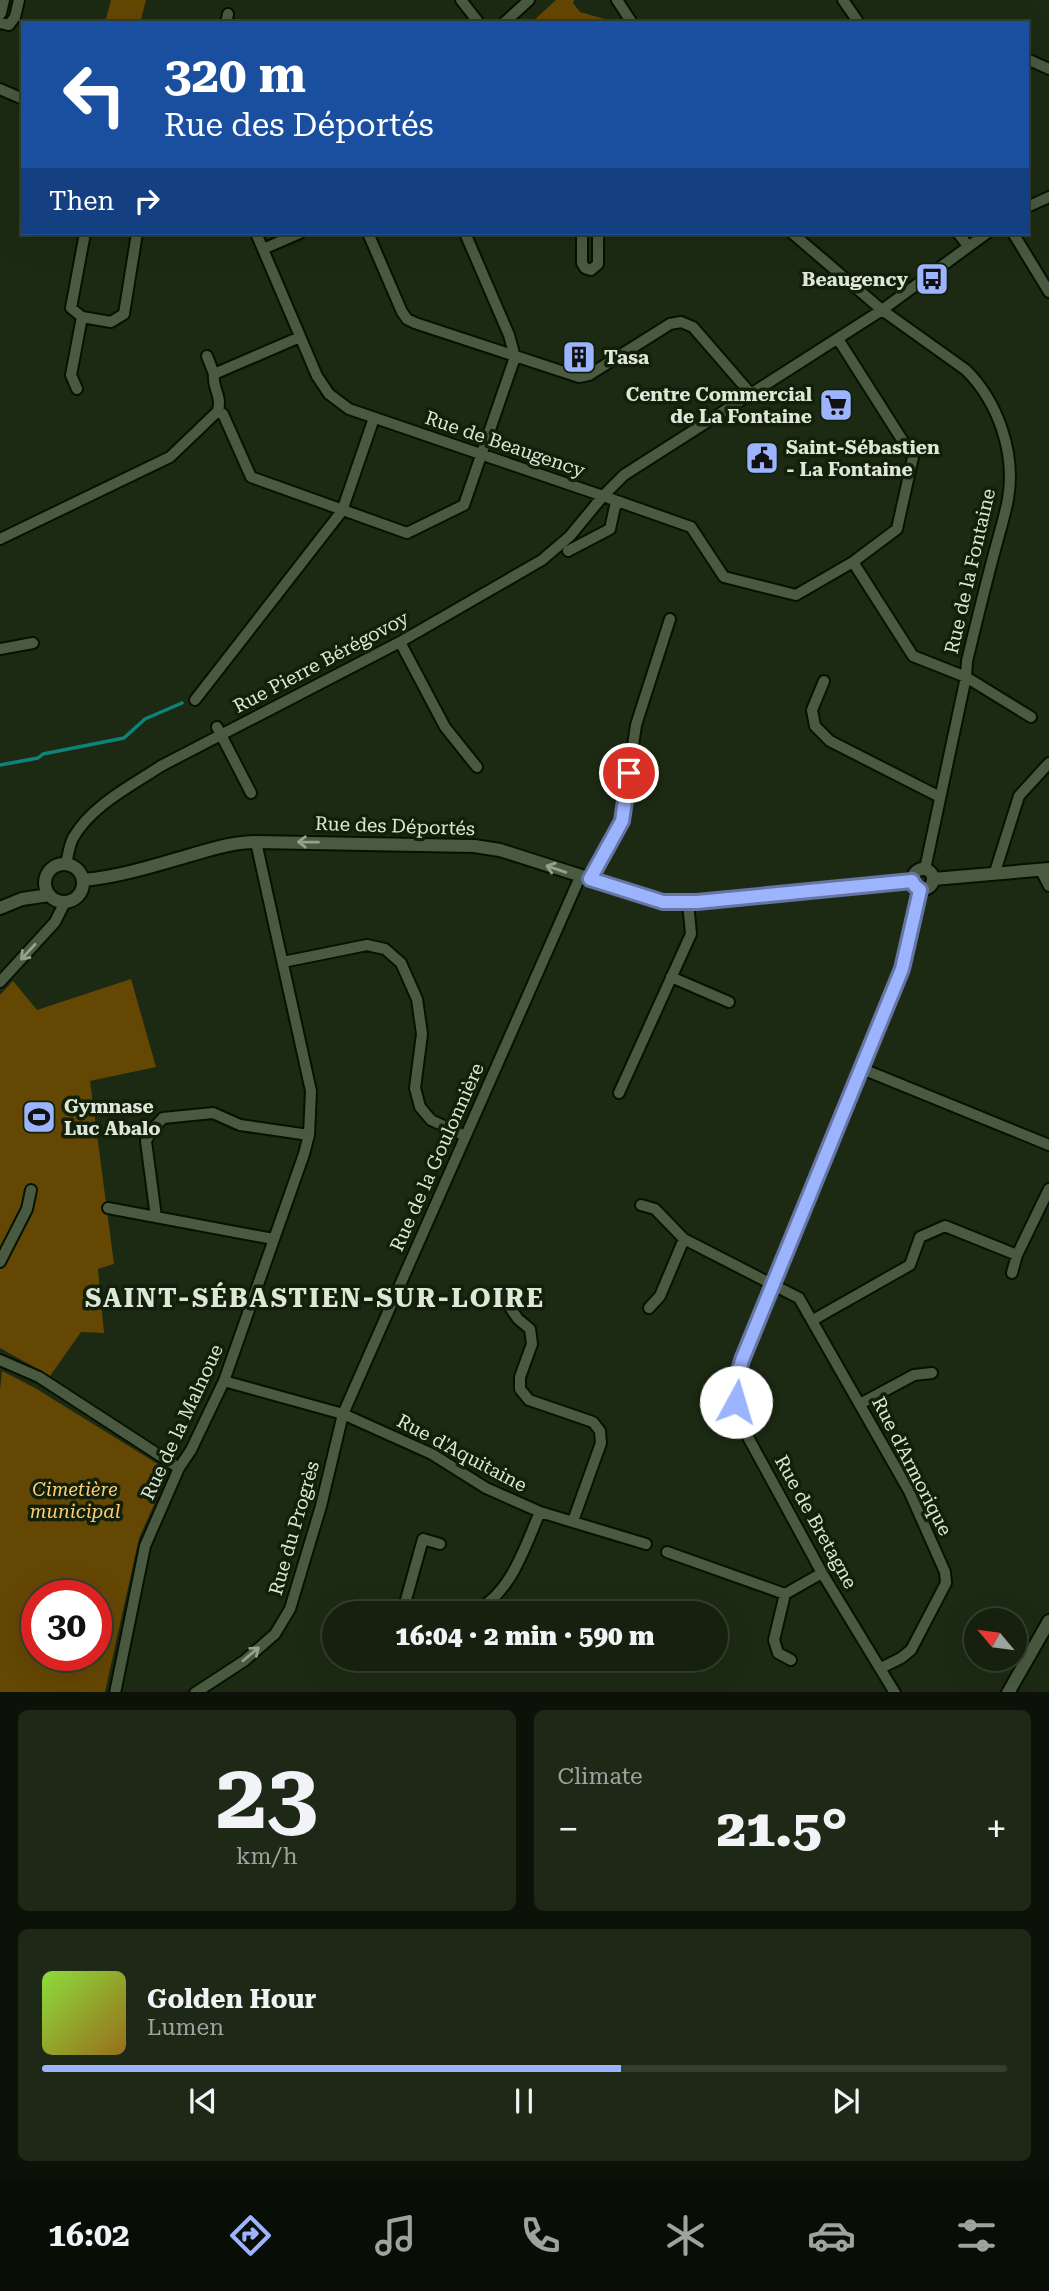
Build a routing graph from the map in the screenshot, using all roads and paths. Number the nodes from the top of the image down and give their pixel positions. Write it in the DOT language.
graph roads {
  1 [pos="3,0"];
  2 [pos="19,0"];
  3 [pos="461,0"];
  4 [pos="529,0"];
  5 [pos="617,0"];
  6 [pos="843,0"];
  7 [pos="0,13"];
  8 [pos="477,21"];
  9 [pos="506,21"];
  10 [pos="631,21"];
  11 [pos="858,21"];
  12 [pos="0,23"];
  13 [pos="1029,60"];
  14 [pos="1049,69"];
  15 [pos="0,89"];
  16 [pos="21,98"];
  17 [pos="1049,197"];
  18 [pos="1029,206"];
  19 [pos="85,235"];
  20 [pos="137,235"];
  21 [pos="257,235"];
  22 [pos="295,235"];
  23 [pos="369,235"];
  24 [pos="466,235"];
  25 [pos="582,235"];
  26 [pos="598,235"];
  27 [pos="794,235"];
  28 [pos="960,235"];
  29 [pos="984,235"];
  30 [pos="1014,235"];
  31 [pos="968,246"];
  32 [pos="263,249"];
  33 [pos="1049,292"];
  34 [pos="882,310"];
  35 [pos="82,317"];
  36 [pos="300,337"];
  37 [pos="838,339"];
  38 [pos="207,356"];
  39 [pos="515,357"];
  40 [pos="214,374"];
  41 [pos="77,388"];
  42 [pos="751,394"];
  43 [pos="218,411"];
  44 [pos="374,418"];
  45 [pos="482,455"];
  46 [pos="603,496"];
  47 [pos="616,502"];
  48 [pos="342,510"];
  49 [pos="0,539"];
  50 [pos="568,551"];
  51 [pos="853,562"];
  52 [pos="670,619"];
  53 [pos="400,642"];
  54 [pos="33,643"];
  55 [pos="0,649"];
  56 [pos="966,677"];
  57 [pos="824,681"];
  58 [pos="195,701"];
  59 [pos="1031,717"];
  60 [pos="220,730"];
  61 [pos="1049,762"];
  62 [pos="477,767"];
  63 [pos="251,793"];
  64 [pos="940,797"];
  65 [pos="256,842"];
  66 [pos="66,864"];
  67 [pos="1044,869"];
  68 [pos="995,872"];
  69 [pos="929,874"];
  70 [pos="585,878"];
  71 [pos="46,880"];
  72 [pos="83,880"];
  73 [pos="916,885"];
  74 [pos="1049,886"];
  75 [pos="49,895"];
  76 [pos="22,900"];
  77 [pos="65,902"];
  78 [pos="688,902"];
  79 [pos="0,908"];
  80 [pos="283,962"];
  81 [pos="671,977"];
  82 [pos="0,982"];
  83 [pos="729,1002"];
  84 [pos="860,1068"];
  85 [pos="619,1093"];
  86 [pos="309,1135"];
  87 [pos="465,1136"];
  88 [pos="1049,1145"];
  89 [pos="1049,1189"];
  90 [pos="31,1190"];
  91 [pos="641,1205"];
  92 [pos="108,1208"];
  93 [pos="156,1217"];
  94 [pos="684,1239"];
  95 [pos="273,1240"];
  96 [pos="1017,1255"];
  97 [pos="0,1262"];
  98 [pos="1012,1273"];
  99 [pos="773,1283"];
  100 [pos="505,1300"];
  101 [pos="649,1308"];
  102 [pos="813,1320"];
  103 [pos="0,1360"];
  104 [pos="932,1373"];
  105 [pos="224,1381"];
  106 [pos="860,1404"];
  107 [pos="343,1414"];
  108 [pos="180,1468"];
  109 [pos="540,1512"];
  110 [pos="573,1521"];
  111 [pos="440,1544"];
  112 [pos="646,1544"];
  113 [pos="667,1552"];
  114 [pos="822,1573"];
  115 [pos="785,1594"];
  116 [pos="406,1601"];
  117 [pos="490,1601"];
  118 [pos="1049,1621"];
  119 [pos="791,1660"];
  120 [pos="881,1668"];
  121 [pos="115,1692"];
  122 [pos="195,1692"];
  123 [pos="895,1692"];
  124 [pos="1008,1692"];
  1 -- 7 [label="street"];
  2 -- 12 [label="street"];
  3 -- 8 [label="street"];
  4 -- 9 [label="street"];
  5 -- 10 [label="street"];
  6 -- 11 [label="street"];
  13 -- 14 [label="street"];
  15 -- 16 [label="street"];
  17 -- 18 [label="street"];
  19 -- 35 [label="street"];
  20 -- 35 [label="street"];
  21 -- 32 [label="street, Rue de Beaugency"];
  22 -- 32 [label="street"];
  23 -- 39 [label="street"];
  24 -- 39 [label="street"];
  25 -- 26 [label="street"];
  27 -- 34 [label="street, Rue de la Fontaine"];
  28 -- 31 [label="street"];
  29 -- 31 [label="street, Rue de Beaugency"];
  30 -- 33 [label="street"];
  31 -- 34 [label="street, Rue de Beaugency"];
  32 -- 36 [label="street, Rue de Beaugency"];
  34 -- 37 [label="street, Rue de Beaugency"];
  34 -- 56 [label="street, Rue de la Fontaine"];
  35 -- 41 [label="street"];
  36 -- 40 [label="street"];
  36 -- 44 [label="street, Rue de Beaugency"];
  37 -- 42 [label="street, Rue de Beaugency"];
  37 -- 51 [label="street"];
  38 -- 40 [label="street"];
  39 -- 42 [label="street"];
  39 -- 45 [label="street"];
  40 -- 43 [label="street"];
  42 -- 46 [label="street, Rue de Beaugency"];
  43 -- 48 [label="street"];
  43 -- 49 [label="street"];
  44 -- 45 [label="street, Rue de Beaugency"];
  44 -- 48 [label="street"];
  45 -- 46 [label="street, Rue de Beaugency"];
  45 -- 48 [label="street"];
  46 -- 47 [label="street"];
  46 -- 53 [label="street, Rue Pierre Bérégovoy"];
  47 -- 50 [label="street"];
  47 -- 51 [label="street"];
  48 -- 58 [label="street"];
  51 -- 56 [label="street"];
  52 -- 70 [label="street, Rue de la Goulonnière"];
  53 -- 60 [label="street, Rue Pierre Bérégovoy"];
  53 -- 62 [label="street"];
  54 -- 55 [label="street"];
  56 -- 59 [label="street, Rue de la Fontaine"];
  56 -- 64 [label="street, Rue de la Fontaine"];
  57 -- 64 [label="street"];
  60 -- 63 [label="street"];
  60 -- 66 [label="street, Rue Pierre Bérégovoy"];
  61 -- 68 [label="street"];
  64 -- 69 [label="street, Rue de la Fontaine"];
  70 -- 65 [label="street, Rue des Déportés, one-way"];
  65 -- 72 [label="street, Rue des Déportés"];
  65 -- 80 [label="street, Rue de la Malnoue"];
  66 -- 71 [label="street"];
  66 -- 72 [label="street"];
  67 -- 68 [label="street"];
  67 -- 74 [label="street"];
  68 -- 69 [label="street"];
  69 -- 73 [label="street"];
  69 -- 73 [label="street"];
  70 -- 78 [label="street, Rue des Déportés"];
  70 -- 87 [label="street, Rue de la Goulonnière"];
  71 -- 75 [label="street"];
  71 -- 76 [label="street"];
  72 -- 77 [label="street"];
  73 -- 78 [label="street, Rue des Déportés"];
  73 -- 84 [label="street, Rue de Bretagne"];
  75 -- 76 [label="street"];
  75 -- 77 [label="street"];
  76 -- 79 [label="street"];
  77 -- 82 [label="street, one-way"];
  78 -- 81 [label="street"];
  80 -- 86 [label="street, Rue de la Malnoue"];
  80 -- 87 [label="street"];
  81 -- 83 [label="street"];
  81 -- 85 [label="street"];
  84 -- 88 [label="street"];
  84 -- 99 [label="street, Rue de Bretagne"];
  86 -- 93 [label="street"];
  86 -- 95 [label="street, Rue de la Malnoue"];
  87 -- 107 [label="street, Rue de la Goulonnière"];
  89 -- 96 [label="street"];
  90 -- 97 [label="street"];
  91 -- 94 [label="street, Rue d'Armorique"];
  92 -- 93 [label="street"];
  93 -- 95 [label="street"];
  94 -- 99 [label="street, Rue d'Armorique"];
  94 -- 101 [label="street"];
  95 -- 105 [label="street, Rue de la Malnoue"];
  96 -- 98 [label="street"];
  96 -- 102 [label="street"];
  99 -- 102 [label="street, Rue d'Armorique"];
  99 -- 114 [label="street, Rue de Bretagne"];
  100 -- 110 [label="street"];
  102 -- 106 [label="street, Rue d'Armorique"];
  103 -- 108 [label="street"];
  104 -- 106 [label="street"];
  105 -- 107 [label="street"];
  105 -- 108 [label="street, Rue de la Malnoue"];
  106 -- 120 [label="street, Rue d'Armorique"];
  107 -- 109 [label="street, Rue d'Aquitaine"];
  122 -- 107 [label="street, Rue du Progrès, one-way"];
  108 -- 121 [label="street, Rue de la Malnoue"];
  109 -- 110 [label="street, Rue d'Aquitaine"];
  109 -- 117 [label="street"];
  110 -- 112 [label="street, Rue d'Aquitaine"];
  111 -- 116 [label="street"];
  113 -- 115 [label="street"];
  114 -- 115 [label="street"];
  114 -- 120 [label="street, Rue de Bretagne"];
  115 -- 119 [label="street"];
  118 -- 124 [label="street"];
  120 -- 123 [label="street, Rue de Bretagne"];
}
